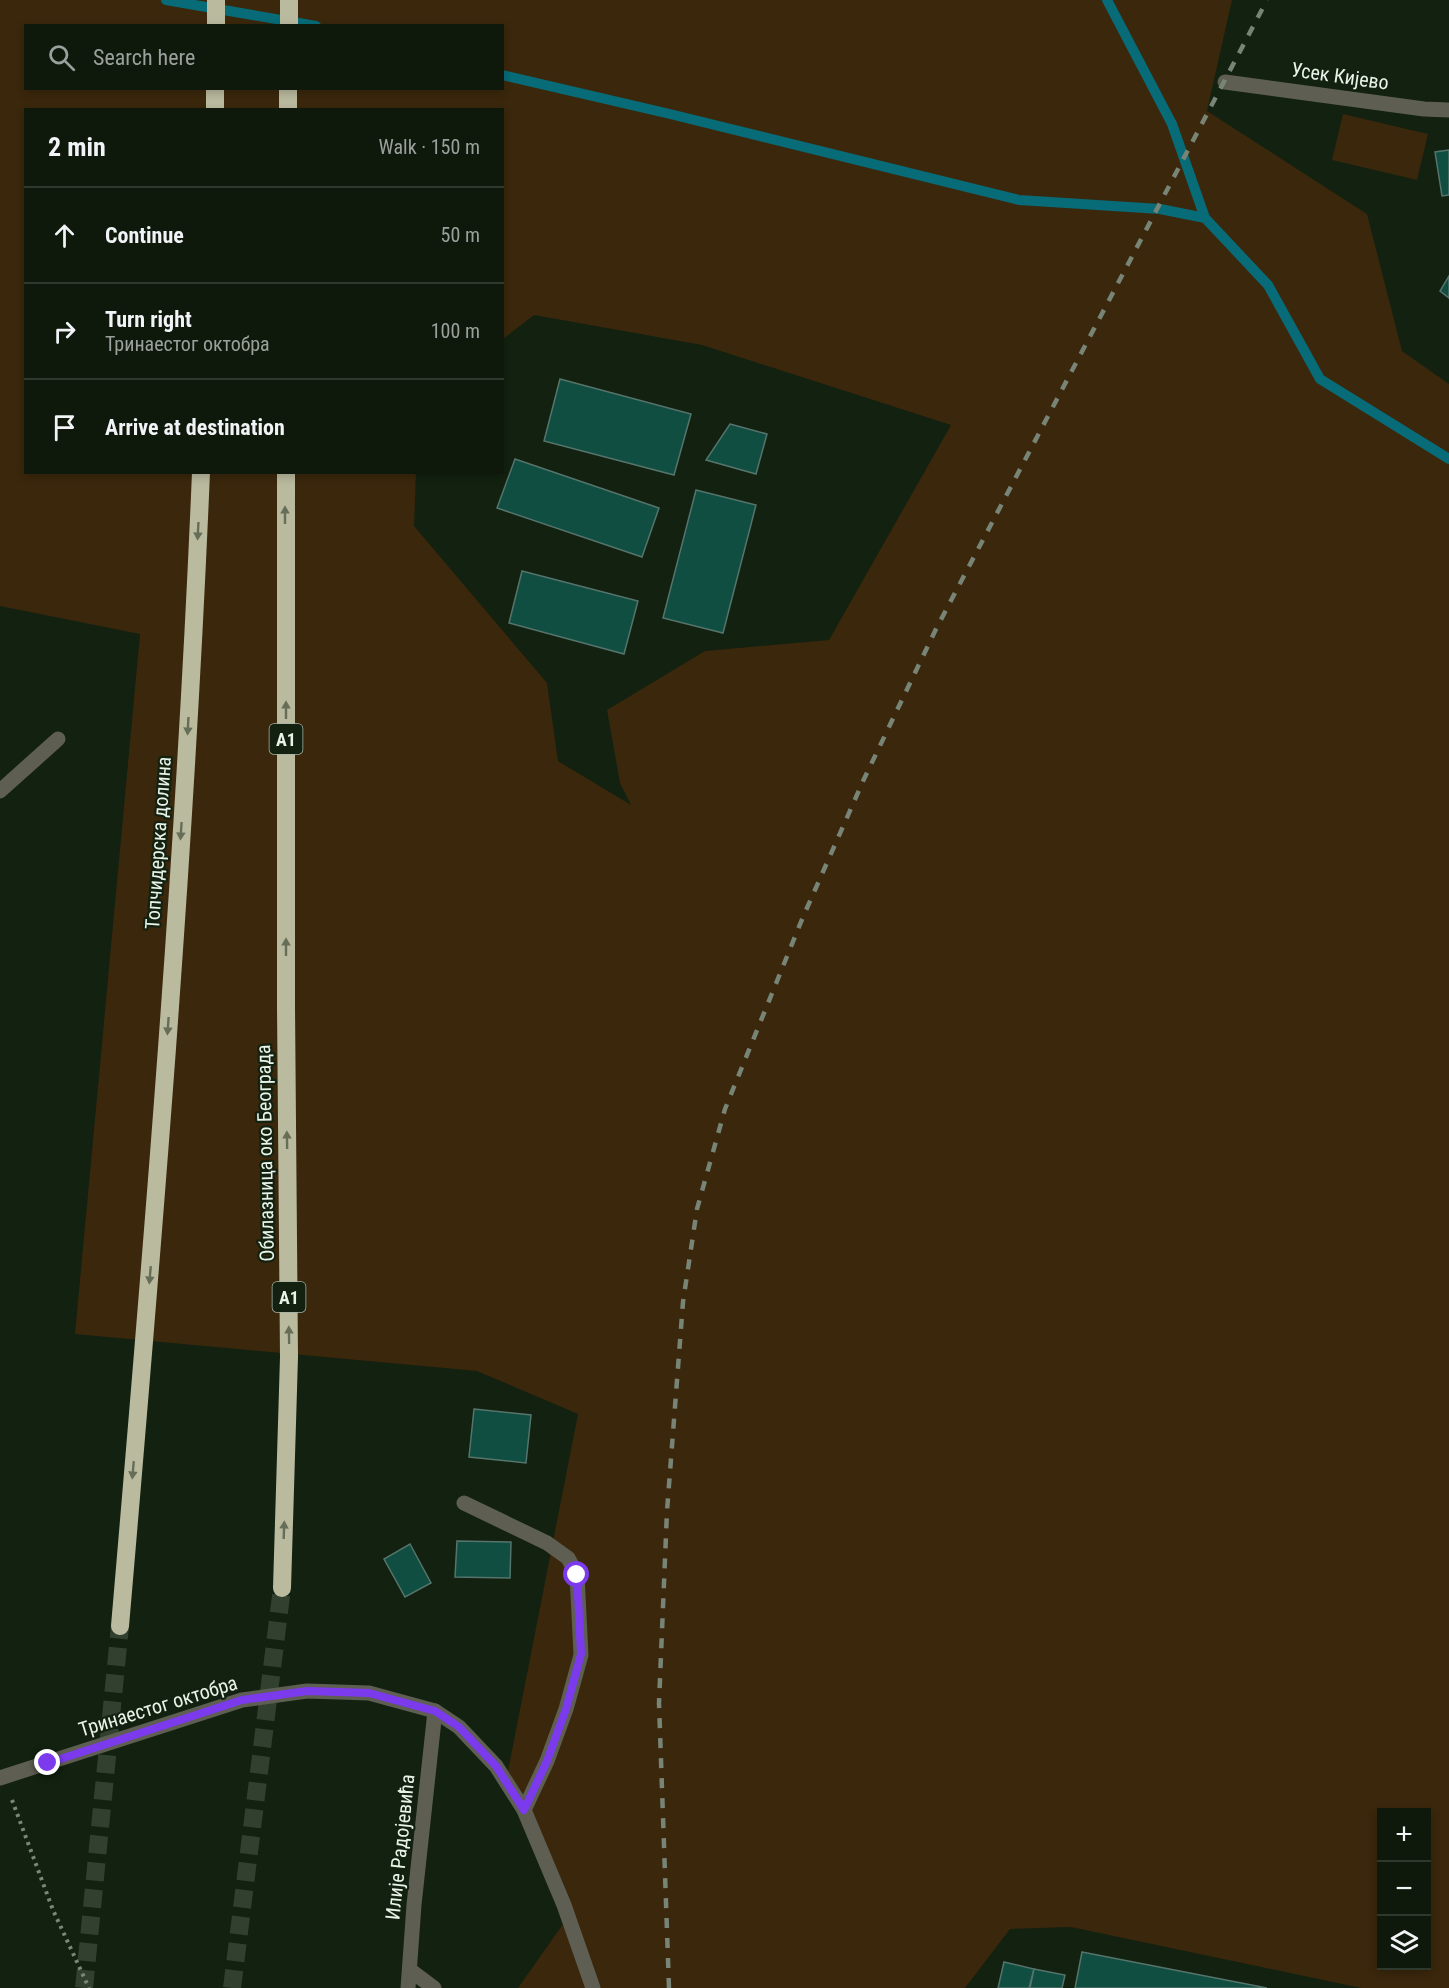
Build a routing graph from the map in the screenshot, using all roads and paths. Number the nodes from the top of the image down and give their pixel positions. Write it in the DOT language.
graph roads {
  1 [pos="216,0"];
  2 [pos="290,0"];
  3 [pos="216,24"];
  4 [pos="289,24"];
  5 [pos="1225,82"];
  6 [pos="216,90"];
  7 [pos="288,90"];
  8 [pos="215,108"];
  9 [pos="288,108"];
  10 [pos="1449,110"];
  11 [pos="201,474"];
  12 [pos="286,474"];
  13 [pos="58,739"];
  14 [pos="0,791"];
  15 [pos="464,1503"];
  16 [pos="282,1588"];
  17 [pos="120,1626"];
  18 [pos="435,1711"];
  19 [pos="2,1777"];
  20 [pos="524,1810"];
  21 [pos="410,1970"];
  22 [pos="89,1988"];
  23 [pos="408,1988"];
  24 [pos="434,1988"];
  25 [pos="593,1988"];
  1 -- 3 [label="highway"];
  2 -- 4 [label="highway"];
  5 -- 10 [label="street, Усек Кијево"];
  6 -- 8 [label="highway"];
  7 -- 9 [label="highway"];
  11 -- 17 [label="highway, Топчидерска долина, one-way"];
  16 -- 12 [label="highway, Обилазница око Београда / A1, one-way"];
  13 -- 14 [label="street"];
  15 -- 20 [label="street"];
  18 -- 19 [label="street, Тринаестог октобра"];
  18 -- 20 [label="street, Тринаестог октобра"];
  18 -- 21 [label="street, Илије Радојевића"];
  19 -- 22 [label="path"];
  20 -- 25 [label="street, Тринаестог октобра"];
  21 -- 23 [label="street, Илије Радојевића"];
  21 -- 24 [label="street"];
}
